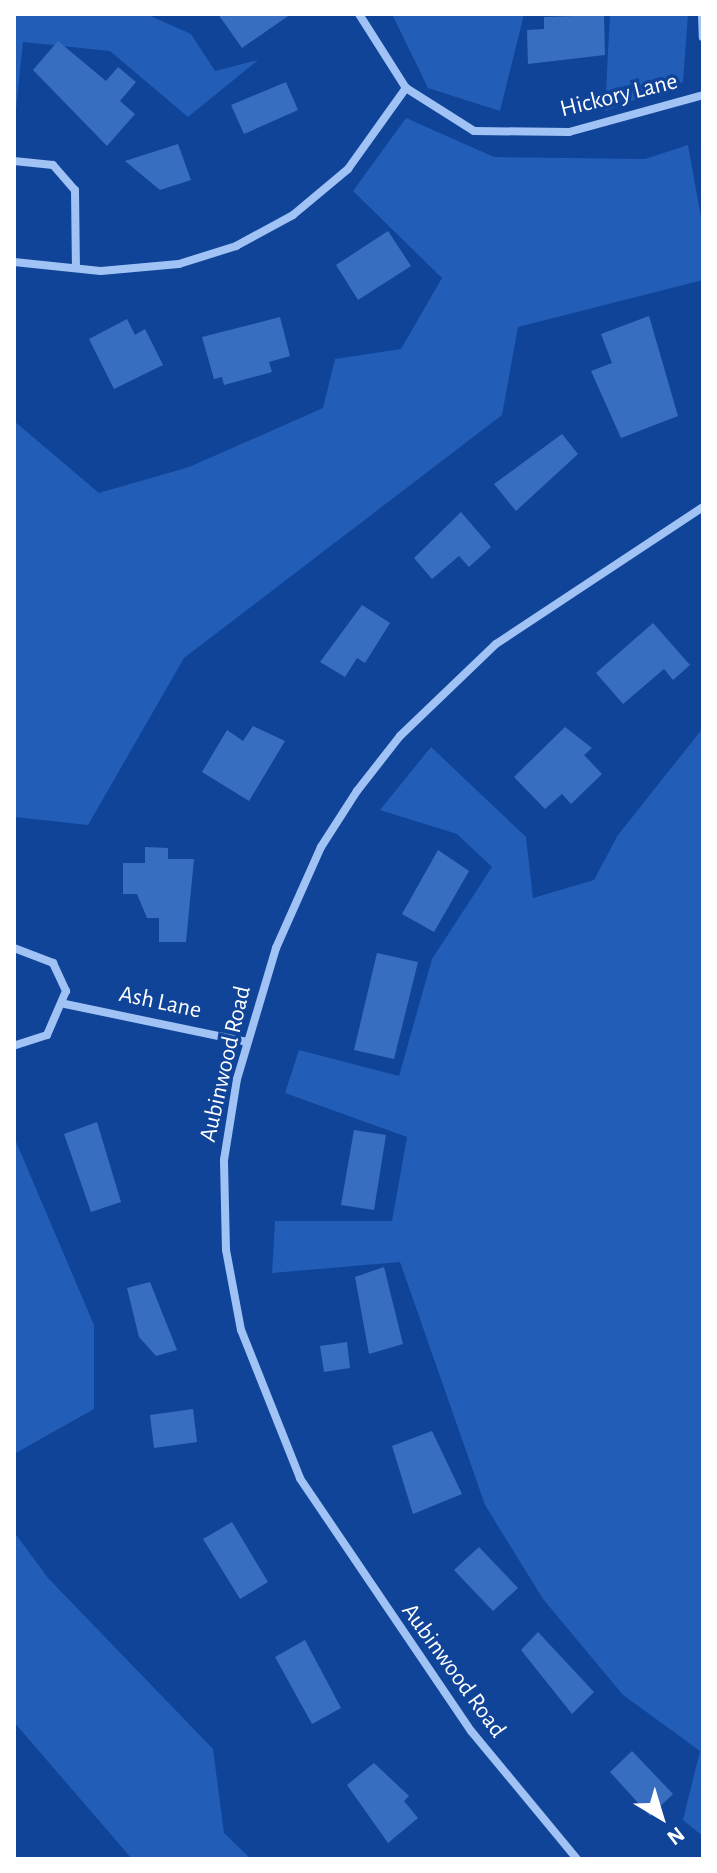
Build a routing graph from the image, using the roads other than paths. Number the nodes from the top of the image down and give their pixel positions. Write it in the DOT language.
graph roads {
  1 [pos="359,14"];
  2 [pos="702,14"];
  3 [pos="703,37"];
  4 [pos="406,88"];
  5 [pos="703,95"];
  6 [pos="14,161"];
  7 [pos="14,262"];
  8 [pos="76,268"];
  9 [pos="703,507"];
  10 [pos="14,948"];
  11 [pos="65,1004"];
  12 [pos="247,1042"];
  13 [pos="14,1046"];
  14 [pos="577,1859"];
  1 -- 4 [label="street, Hickory Lane"];
  2 -- 3 [label="street"];
  4 -- 5 [label="street, Hickory Lane"];
  4 -- 8 [label="street"];
  6 -- 8 [label="street"];
  7 -- 8 [label="street"];
  9 -- 12 [label="street, Aubinwood Road"];
  10 -- 11 [label="street"];
  11 -- 12 [label="street, Ash Lane"];
  11 -- 13 [label="street"];
  12 -- 14 [label="street, Aubinwood Road"];
}
